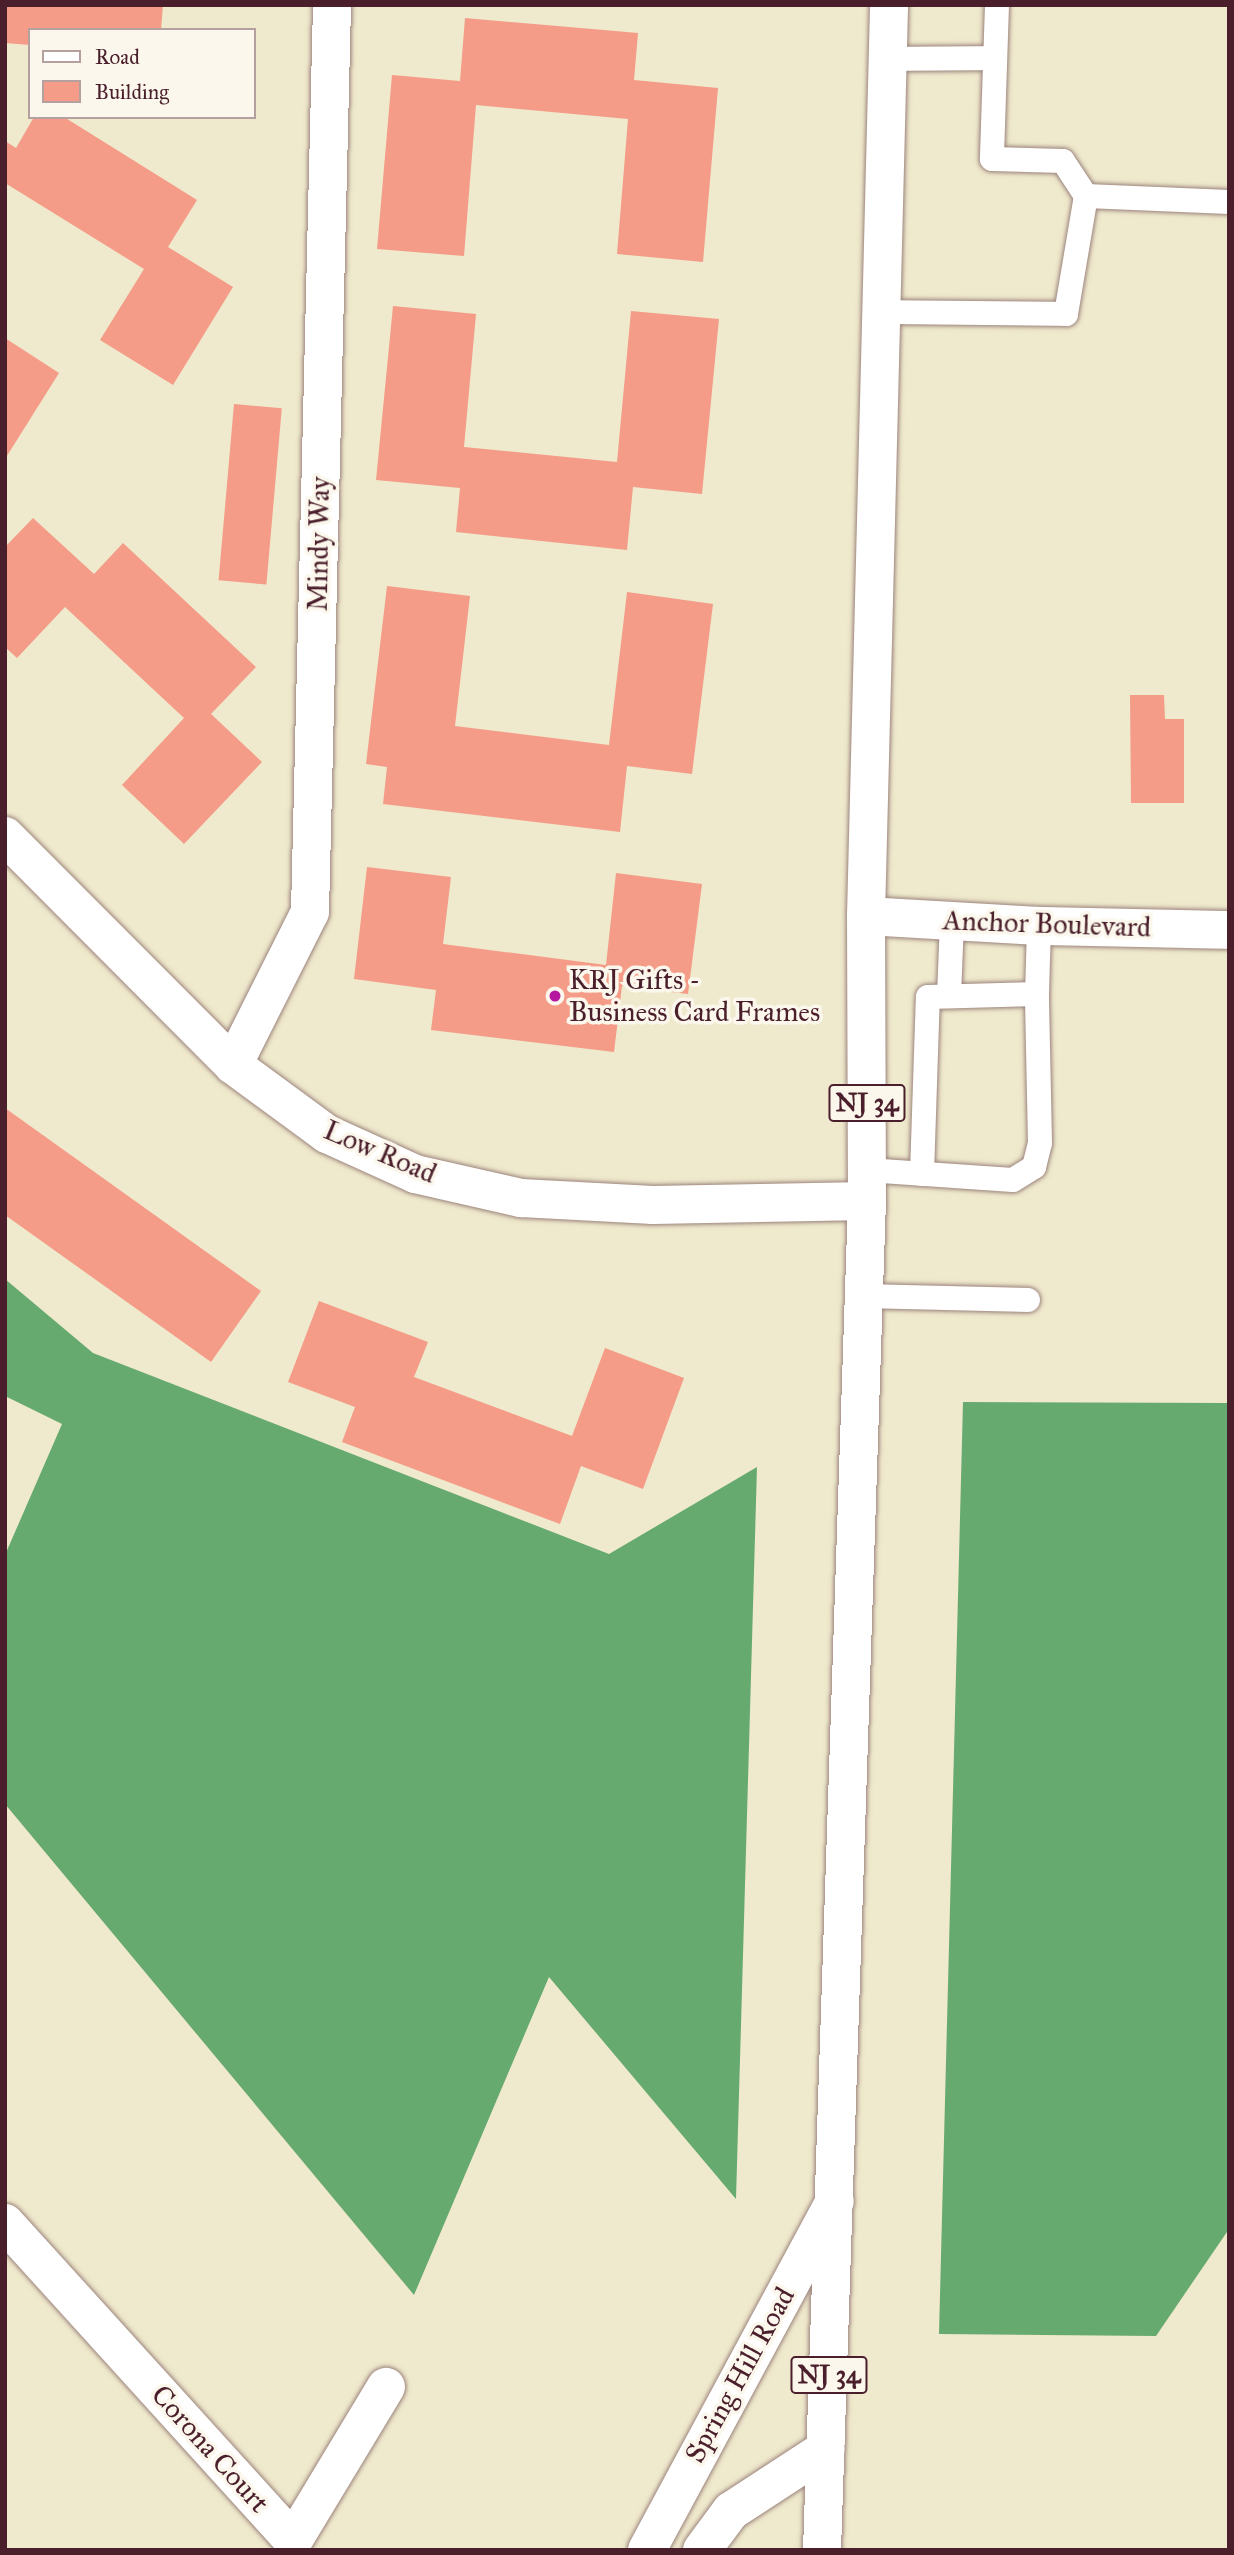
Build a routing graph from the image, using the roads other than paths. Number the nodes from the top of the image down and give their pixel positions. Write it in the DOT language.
graph roads {
  1 [pos="332,5"];
  2 [pos="889,5"];
  3 [pos="997,5"];
  4 [pos="995,58"];
  5 [pos="888,59"];
  6 [pos="1086,196"];
  7 [pos="1229,202"];
  8 [pos="880,312"];
  9 [pos="5,836"];
  10 [pos="866,916"];
  11 [pos="952,921"];
  12 [pos="1039,926"];
  13 [pos="1229,930"];
  14 [pos="1037,994"];
  15 [pos="950,996"];
  16 [pos="233,1065"];
  17 [pos="922,1174"];
  18 [pos="867,1186"];
  19 [pos="864,1296"];
  20 [pos="1028,1300"];
  21 [pos="835,2201"];
  22 [pos="5,2223"];
  23 [pos="386,2387"];
  24 [pos="826,2449"];
  25 [pos="647,2550"];
  26 [pos="702,2550"];
  27 [pos="822,2550"];
  1 -- 16 [label="street, Mindy Way"];
  2 -- 5 [label="street, NJ 34"];
  3 -- 4 [label="lane"];
  4 -- 5 [label="lane"];
  4 -- 6 [label="lane"];
  5 -- 8 [label="street, NJ 34"];
  6 -- 7 [label="lane"];
  6 -- 8 [label="lane"];
  8 -- 10 [label="street, NJ 34"];
  9 -- 16 [label="street, Low Road"];
  10 -- 11 [label="street, Anchor Boulevard"];
  10 -- 18 [label="street, NJ 34"];
  11 -- 12 [label="street, Anchor Boulevard"];
  11 -- 15 [label="lane"];
  12 -- 13 [label="street, Anchor Boulevard"];
  12 -- 14 [label="lane"];
  14 -- 15 [label="lane"];
  14 -- 17 [label="lane"];
  15 -- 17 [label="lane"];
  16 -- 18 [label="street, Low Road"];
  17 -- 18 [label="lane"];
  18 -- 19 [label="street, NJ 34"];
  19 -- 20 [label="lane"];
  19 -- 21 [label="street, NJ 34"];
  21 -- 24 [label="street, NJ 34"];
  21 -- 25 [label="street, Spring Hill Road"];
  22 -- 23 [label="street, Corona Court"];
  24 -- 26 [label="street"];
  24 -- 27 [label="street, NJ 34"];
}
